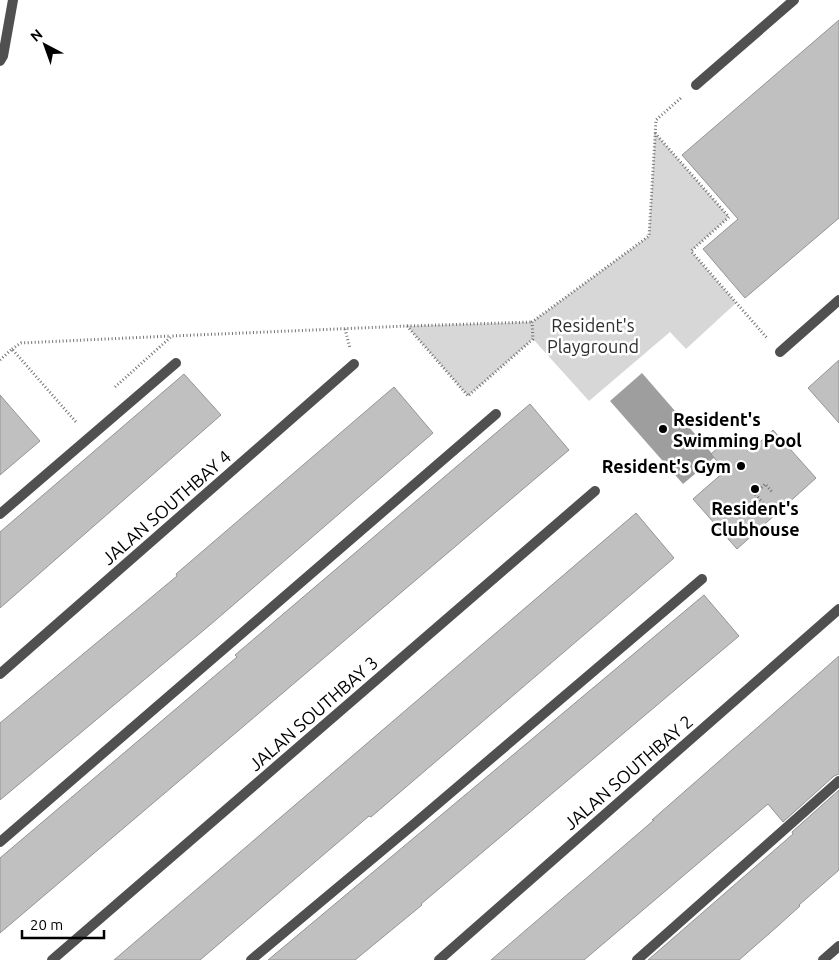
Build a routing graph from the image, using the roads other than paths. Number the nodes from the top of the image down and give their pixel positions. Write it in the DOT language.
graph roads {
  1 [pos="13,0"];
  2 [pos="794,0"];
  3 [pos="0,61"];
  4 [pos="696,85"];
  5 [pos="839,300"];
  6 [pos="780,352"];
  7 [pos="176,363"];
  8 [pos="354,364"];
  9 [pos="496,414"];
  10 [pos="595,491"];
  11 [pos="0,514"];
  12 [pos="702,579"];
  13 [pos="839,609"];
  14 [pos="0,674"];
  15 [pos="839,781"];
  16 [pos="0,842"];
  17 [pos="839,946"];
  18 [pos="52,960"];
  19 [pos="251,960"];
  20 [pos="439,960"];
  21 [pos="637,960"];
  22 [pos="823,960"];
  1 -- 3 [label="street"];
  2 -- 4 [label="street"];
  5 -- 6 [label="street"];
  7 -- 11 [label="street"];
  8 -- 14 [label="street, JALAN SOUTHBAY 4"];
  9 -- 16 [label="street"];
  10 -- 18 [label="street, JALAN SOUTHBAY 3"];
  12 -- 19 [label="street"];
  13 -- 20 [label="street, JALAN SOUTHBAY 2"];
  15 -- 21 [label="street"];
  17 -- 22 [label="street"];
}
